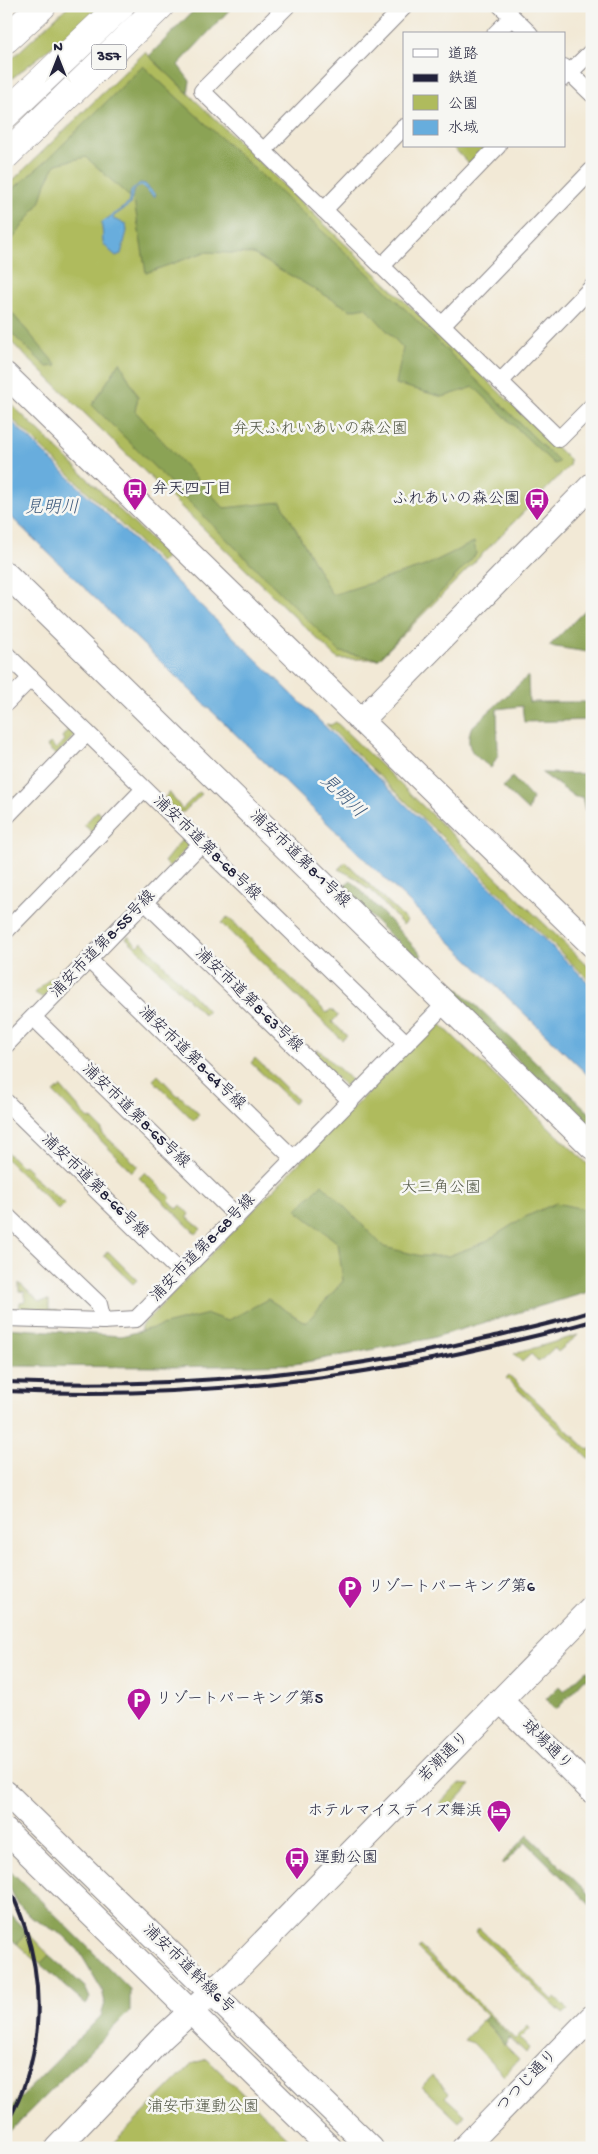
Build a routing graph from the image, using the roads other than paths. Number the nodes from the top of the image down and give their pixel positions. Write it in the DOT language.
graph roads {
  1 [pos="42,6"];
  2 [pos="160,6"];
  3 [pos="287,6"];
  4 [pos="404,6"];
  5 [pos="507,11"];
  6 [pos="115,12"];
  7 [pos="496,32"];
  8 [pos="528,32"];
  9 [pos="6,39"];
  10 [pos="592,50"];
  11 [pos="566,72"];
  12 [pos="592,94"];
  13 [pos="6,96"];
  14 [pos="6,114"];
  15 [pos="403,128"];
  16 [pos="496,148"];
  17 [pos="263,151"];
  18 [pos="6,155"];
  19 [pos="592,170"];
  20 [pos="324,210"];
  21 [pos="382,266"];
  22 [pos="592,287"];
  23 [pos="442,325"];
  24 [pos="6,375"];
  25 [pos="500,382"];
  26 [pos="592,406"];
  27 [pos="592,485"];
  28 [pos="8,579"];
  29 [pos="6,654"];
  30 [pos="30,678"];
  31 [pos="6,703"];
  32 [pos="361,721"];
  33 [pos="87,734"];
  34 [pos="144,789"];
  35 [pos="6,817"];
  36 [pos="201,844"];
  37 [pos="145,902"];
  38 [pos="6,931"];
  39 [pos="592,945"];
  40 [pos="89,960"];
  41 [pos="446,1003"];
  42 [pos="34,1018"];
  43 [pos="406,1043"];
  44 [pos="6,1045"];
  45 [pos="350,1100"];
  46 [pos="6,1102"];
  47 [pos="592,1147"];
  48 [pos="293,1158"];
  49 [pos="6,1215"];
  50 [pos="237,1216"];
  51 [pos="181,1273"];
  52 [pos="6,1318"];
  53 [pos="103,1321"];
  54 [pos="592,1607"];
  55 [pos="501,1701"];
  56 [pos="592,1791"];
  57 [pos="6,1793"];
  58 [pos="6,1831"];
  59 [pos="211,1991"];
  60 [pos="189,2011"];
  61 [pos="592,2017"];
  62 [pos="57,2148"];
  63 [pos="330,2148"];
  64 [pos="371,2148"];
  65 [pos="464,2148"];
  1 -- 9 [label="highway"];
  2 -- 18 [label="highway, 357"];
  3 -- 17 [label="street"];
  4 -- 17 [label="street"];
  5 -- 7 [label="street"];
  5 -- 8 [label="street"];
  6 -- 13 [label="highway"];
  6 -- 14 [label="highway, 357"];
  10 -- 11 [label="street"];
  11 -- 12 [label="street"];
  15 -- 20 [label="street"];
  16 -- 21 [label="street"];
  17 -- 20 [label="street"];
  19 -- 23 [label="street"];
  20 -- 21 [label="street"];
  21 -- 23 [label="street"];
  22 -- 25 [label="street"];
  23 -- 25 [label="street"];
  24 -- 32 [label="street"];
  25 -- 26 [label="street"];
  27 -- 32 [label="street"];
  28 -- 41 [label="street, 浦安市道第8-1号線"];
  29 -- 30 [label="street, 浦安市道第8-68号線"];
  30 -- 31 [label="street"];
  30 -- 33 [label="street, 浦安市道第8-68号線"];
  32 -- 39 [label="street"];
  33 -- 34 [label="street, 浦安市道第8-68号線"];
  33 -- 35 [label="street"];
  34 -- 36 [label="street, 浦安市道第8-68号線"];
  34 -- 38 [label="street"];
  36 -- 37 [label="street, 浦安市道第8-55号線"];
  36 -- 43 [label="street, 浦安市道第8-68号線"];
  37 -- 40 [label="street, 浦安市道第8-55号線"];
  37 -- 45 [label="street, 浦安市道第8-63号線"];
  40 -- 42 [label="street, 浦安市道第8-55号線"];
  40 -- 48 [label="street, 浦安市道第8-64号線"];
  41 -- 43 [label="street, 浦安市道第8-68号線"];
  41 -- 47 [label="street, 浦安市道第8-1号線"];
  42 -- 44 [label="street, 浦安市道第8-55号線"];
  42 -- 50 [label="street, 浦安市道第8-65号線"];
  43 -- 45 [label="street, 浦安市道第8-68号線"];
  45 -- 48 [label="street, 浦安市道第8-68号線"];
  46 -- 51 [label="street, 浦安市道第8-66号線"];
  48 -- 50 [label="street, 浦安市道第8-68号線"];
  49 -- 53 [label="street"];
  50 -- 51 [label="street, 浦安市道第8-68号線"];
  51 -- 53 [label="street, 浦安市道第8-68号線"];
  52 -- 53 [label="street, 浦安市道第8-68号線"];
  54 -- 55 [label="street, 若潮通り"];
  55 -- 56 [label="street, 球場通り"];
  55 -- 59 [label="street, 若潮通り"];
  57 -- 59 [label="street, 浦安市道幹線6号"];
  58 -- 60 [label="street, 浦安市道幹線6号"];
  59 -- 60 [label="street, 若潮通り"];
  59 -- 64 [label="street, 浦安市道幹線6号"];
  60 -- 62 [label="street, 若潮通り"];
  60 -- 63 [label="street, 浦安市道幹線6号"];
  61 -- 65 [label="street, つつじ通り"];
}
